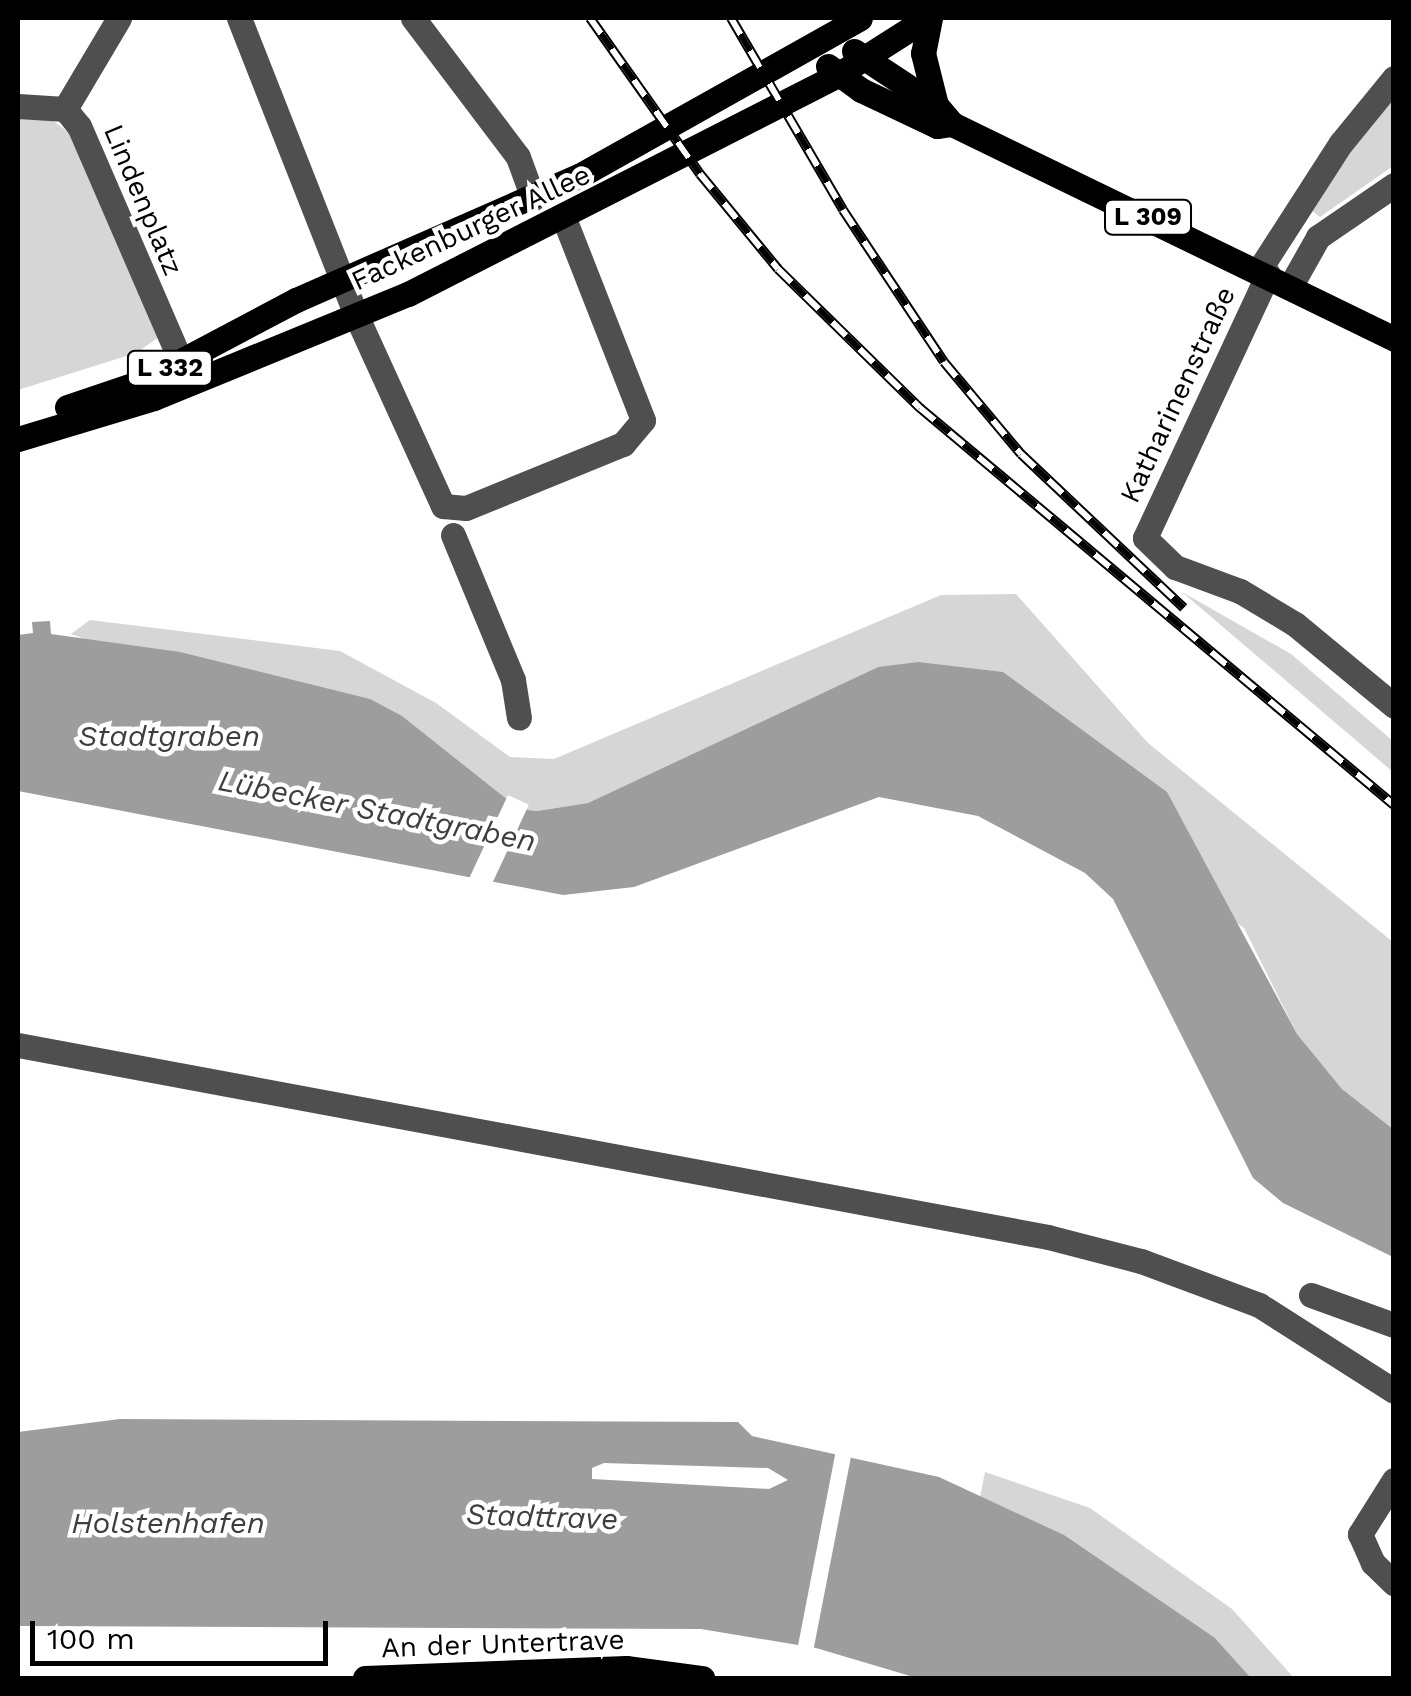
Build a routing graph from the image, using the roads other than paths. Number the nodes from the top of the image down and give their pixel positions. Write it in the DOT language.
graph roads {
  1 [pos="119,18"];
  2 [pos="239,18"];
  3 [pos="413,18"];
  4 [pos="928,18"];
  5 [pos="849,24"];
  6 [pos="812,47"];
  7 [pos="861,60"];
  8 [pos="836,76"];
  9 [pos="1394,78"];
  10 [pos="18,106"];
  11 [pos="65,109"];
  12 [pos="944,115"];
  13 [pos="1394,185"];
  14 [pos="534,198"];
  15 [pos="564,218"];
  16 [pos="1290,218"];
  17 [pos="1318,236"];
  18 [pos="1273,276"];
  19 [pos="344,280"];
  20 [pos="356,316"];
  21 [pos="1394,339"];
  22 [pos="181,362"];
  23 [pos="86,420"];
  24 [pos="18,422"];
  25 [pos="18,439"];
  26 [pos="18,450"];
  27 [pos="453,536"];
  28 [pos="1394,706"];
  29 [pos="519,718"];
  30 [pos="18,1045"];
  31 [pos="1311,1295"];
  32 [pos="1394,1325"];
  33 [pos="1394,1391"];
  34 [pos="1394,1480"];
  35 [pos="1394,1583"];
  36 [pos="536,1675"];
  37 [pos="365,1678"];
  38 [pos="702,1678"];
  1 -- 11 [label="street"];
  2 -- 19 [label="street"];
  3 -- 14 [label="street"];
  4 -- 7 [label="main road, Fackenburger Allee / L 332"];
  4 -- 12 [label="main road"];
  5 -- 6 [label="main road, Fackenburger Allee / L 332"];
  5 -- 7 [label="main road, L 309"];
  6 -- 8 [label="main road, L 309"];
  6 -- 14 [label="main road, Fackenburger Allee / L 332"];
  7 -- 8 [label="main road, Fackenburger Allee / L 332"];
  7 -- 12 [label="main road, L 309"];
  8 -- 12 [label="main road, L 309"];
  8 -- 15 [label="main road, Fackenburger Allee / L 332"];
  9 -- 16 [label="street"];
  10 -- 11 [label="street, Lindenplatz"];
  11 -- 22 [label="street, Lindenplatz"];
  12 -- 18 [label="main road, L 309"];
  13 -- 17 [label="street"];
  14 -- 19 [label="main road, Fackenburger Allee / L 332"];
  15 -- 20 [label="main road, Fackenburger Allee / L 332"];
  15 -- 20 [label="street"];
  16 -- 17 [label="street"];
  16 -- 18 [label="street"];
  17 -- 18 [label="street"];
  18 -- 21 [label="main road, L 309"];
  18 -- 28 [label="street, Katharinenstraße"];
  19 -- 20 [label="street"];
  19 -- 22 [label="main road, Fackenburger Allee / L 332"];
  20 -- 23 [label="main road, Fackenburger Allee / L 332"];
  22 -- 24 [label="main road, Fackenburger Allee / L 332"];
  23 -- 25 [label="main road, Fackenburger Allee / L 332"];
  23 -- 26 [label="main road"];
  27 -- 29 [label="street"];
  30 -- 33 [label="street"];
  31 -- 32 [label="street"];
  34 -- 35 [label="street"];
  36 -- 37 [label="main road, An der Untertrave"];
  36 -- 38 [label="main road, An der Untertrave"];
}
